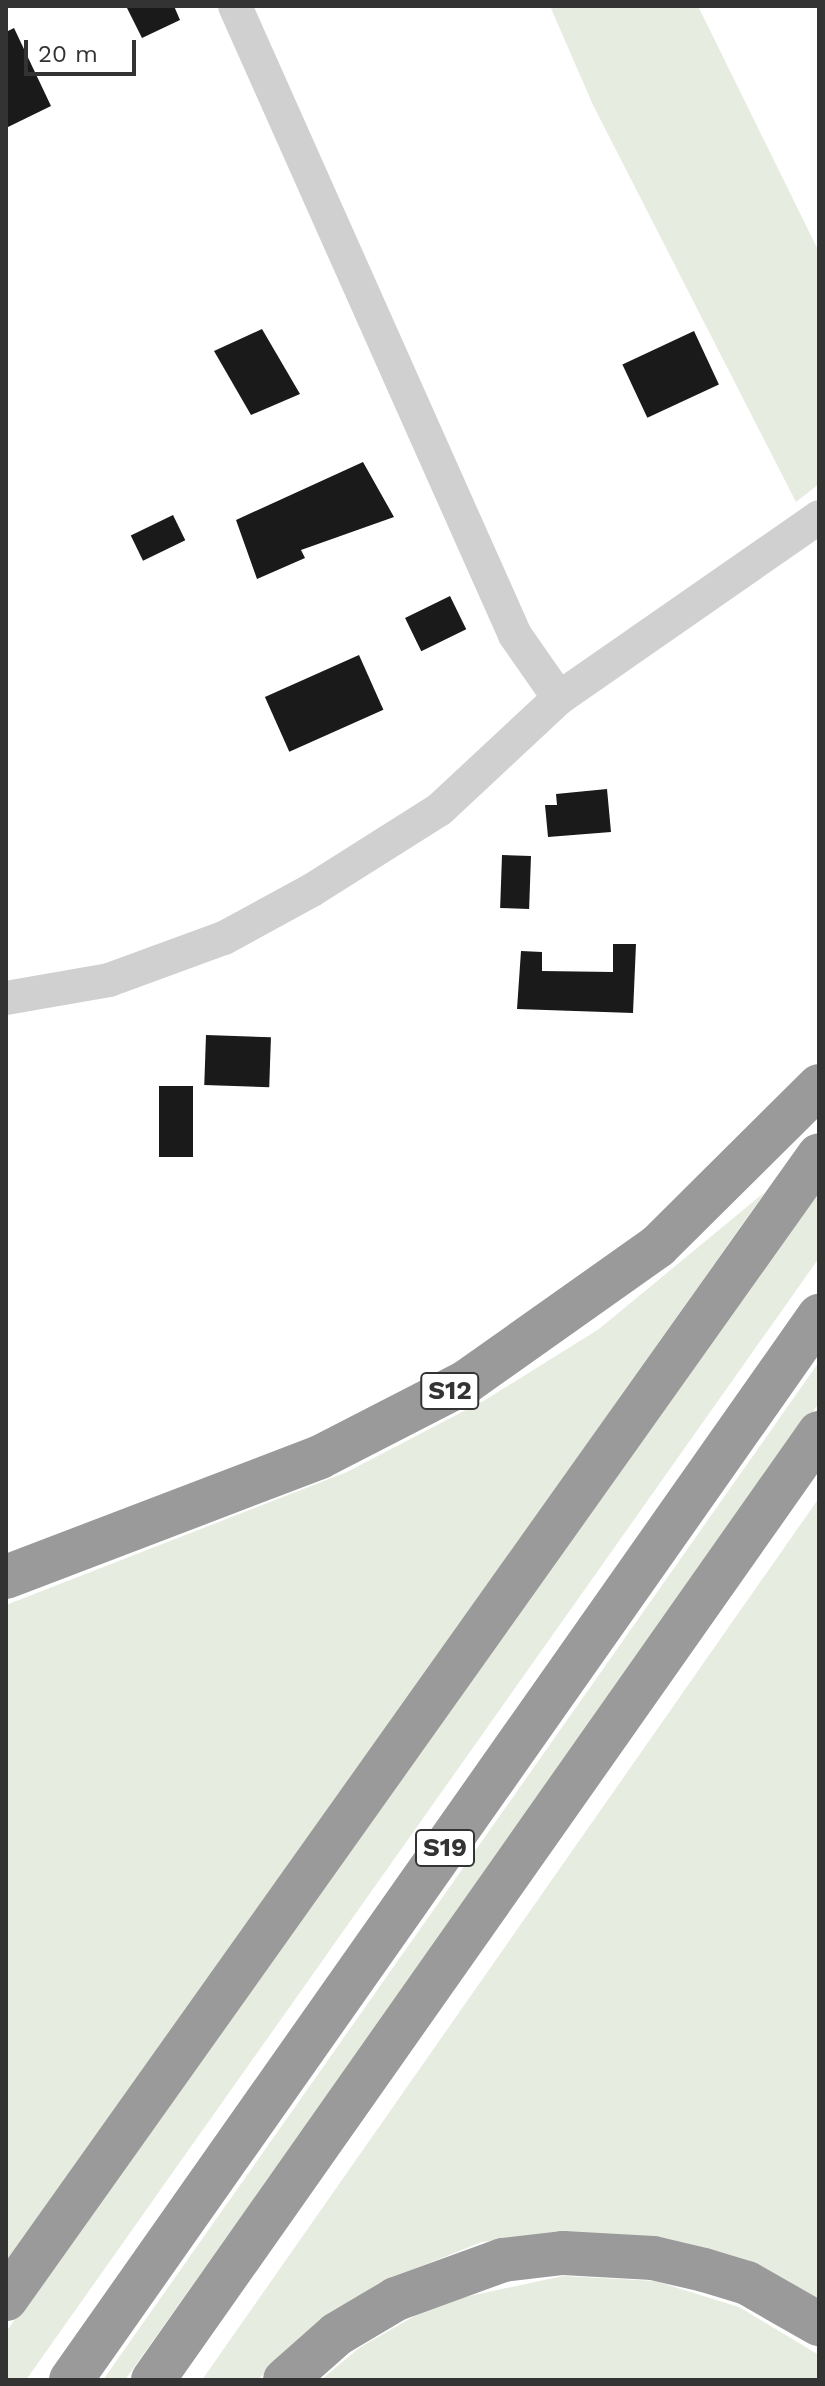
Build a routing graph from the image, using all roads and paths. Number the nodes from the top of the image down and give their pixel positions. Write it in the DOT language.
graph roads {
  1 [pos="235,6"];
  2 [pos="819,517"];
  3 [pos="559,698"];
  4 [pos="6,998"];
  5 [pos="819,1086"];
  6 [pos="819,1155"];
  7 [pos="819,1316"];
  8 [pos="819,1433"];
  9 [pos="6,1577"];
  10 [pos="6,2299"];
  11 [pos="819,2324"];
  12 [pos="71,2380"];
  13 [pos="153,2380"];
  14 [pos="285,2380"];
  1 -- 3 [label="street"];
  2 -- 3 [label="street"];
  3 -- 4 [label="street"];
  5 -- 9 [label="highway, S12"];
  6 -- 10 [label="highway"];
  7 -- 12 [label="highway, S19"];
  8 -- 13 [label="highway, S19"];
  11 -- 14 [label="highway"];
}
